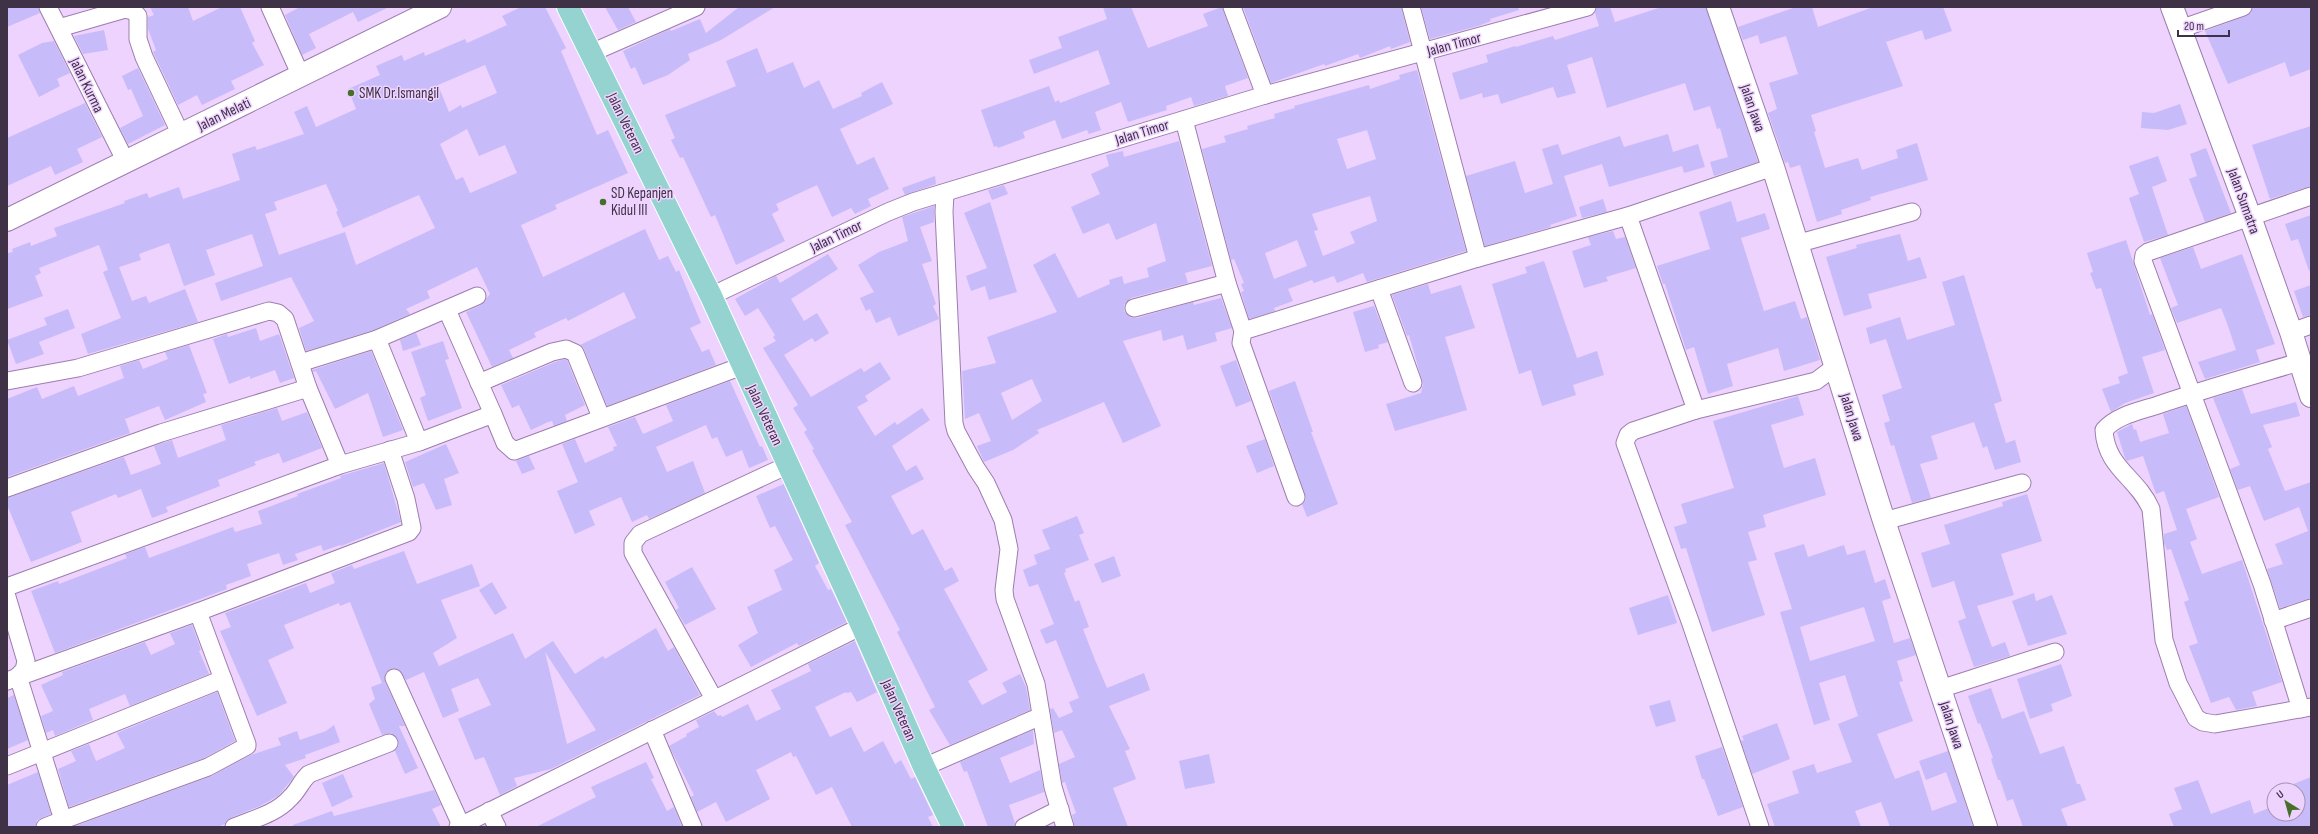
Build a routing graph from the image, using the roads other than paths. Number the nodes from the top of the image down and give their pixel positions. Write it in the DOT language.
graph roads {
  1 [pos="48,7"];
  2 [pos="270,7"];
  3 [pos="440,7"];
  4 [pos="568,7"];
  5 [pos="696,7"];
  6 [pos="1232,7"];
  7 [pos="1411,7"];
  8 [pos="1587,7"];
  9 [pos="1718,7"];
  10 [pos="2172,7"];
  11 [pos="2243,7"];
  12 [pos="59,28"];
  13 [pos="2180,29"];
  14 [pos="1424,52"];
  15 [pos="591,53"];
  16 [pos="301,76"];
  17 [pos="1266,95"];
  18 [pos="1184,120"];
  19 [pos="181,135"];
  20 [pos="126,162"];
  21 [pos="1773,167"];
  22 [pos="942,195"];
  23 [pos="2311,196"];
  24 [pos="1912,212"];
  25 [pos="1628,216"];
  26 [pos="2250,217"];
  27 [pos="7,220"];
  28 [pos="1796,244"];
  29 [pos="1478,258"];
  30 [pos="1227,283"];
  31 [pos="1379,288"];
  32 [pos="477,296"];
  33 [pos="711,296"];
  34 [pos="1134,308"];
  35 [pos="447,310"];
  36 [pos="2301,328"];
  37 [pos="1243,331"];
  38 [pos="377,339"];
  39 [pos="2299,362"];
  40 [pos="300,363"];
  41 [pos="742,366"];
  42 [pos="1836,366"];
  43 [pos="7,381"];
  44 [pos="479,383"];
  45 [pos="1413,384"];
  46 [pos="308,388"];
  47 [pos="2190,394"];
  48 [pos="2311,396"];
  49 [pos="1696,410"];
  50 [pos="493,414"];
  51 [pos="601,417"];
  52 [pos="419,442"];
  53 [pos="390,450"];
  54 [pos="340,465"];
  55 [pos="788,465"];
  56 [pos="2022,483"];
  57 [pos="7,488"];
  58 [pos="1296,497"];
  59 [pos="1884,521"];
  60 [pos="7,587"];
  61 [pos="7,597"];
  62 [pos="2311,608"];
  63 [pos="198,612"];
  64 [pos="2273,621"];
  65 [pos="862,626"];
  66 [pos="2055,652"];
  67 [pos="11,674"];
  68 [pos="394,678"];
  69 [pos="223,679"];
  70 [pos="1940,689"];
  71 [pos="714,700"];
  72 [pos="2306,708"];
  73 [pos="1035,719"];
  74 [pos="652,730"];
  75 [pos="389,743"];
  76 [pos="42,751"];
  77 [pos="7,766"];
  78 [pos="924,768"];
  79 [pos="489,811"];
  80 [pos="1052,813"];
  81 [pos="63,820"];
  82 [pos="460,826"];
  83 [pos="44,827"];
  84 [pos="234,827"];
  85 [pos="497,827"];
  86 [pos="693,827"];
  87 [pos="953,827"];
  88 [pos="1024,827"];
  89 [pos="1065,827"];
  90 [pos="1760,827"];
  91 [pos="1986,827"];
  1 -- 12 [label="street, Jalan Kurma"];
  2 -- 16 [label="street"];
  3 -- 16 [label="main road, Jalan Melati"];
  4 -- 15 [label="main road, Jalan Veteran"];
  5 -- 15 [label="street"];
  6 -- 17 [label="street"];
  7 -- 14 [label="street"];
  8 -- 14 [label="street, Jalan Timor"];
  9 -- 21 [label="main road, Jalan Jawa"];
  10 -- 13 [label="main road, Jalan Sumatra"];
  11 -- 13 [label="street"];
  12 -- 19 [label="street"];
  12 -- 20 [label="street, Jalan Kurma"];
  13 -- 26 [label="main road, Jalan Sumatra"];
  14 -- 17 [label="street, Jalan Timor"];
  14 -- 29 [label="street"];
  15 -- 33 [label="main road, Jalan Veteran"];
  16 -- 19 [label="main road, Jalan Melati"];
  17 -- 18 [label="street, Jalan Timor"];
  18 -- 22 [label="street, Jalan Timor"];
  18 -- 30 [label="street"];
  19 -- 20 [label="main road, Jalan Melati"];
  20 -- 27 [label="main road, Jalan Melati"];
  21 -- 25 [label="street"];
  21 -- 28 [label="main road, Jalan Jawa"];
  22 -- 33 [label="street, Jalan Timor"];
  22 -- 73 [label="street"];
  23 -- 26 [label="street"];
  24 -- 28 [label="street"];
  25 -- 29 [label="street"];
  25 -- 49 [label="street"];
  26 -- 36 [label="main road, Jalan Sumatra"];
  26 -- 47 [label="street"];
  28 -- 42 [label="main road, Jalan Jawa"];
  29 -- 31 [label="street"];
  30 -- 34 [label="street"];
  30 -- 37 [label="street"];
  31 -- 37 [label="street"];
  31 -- 45 [label="street"];
  32 -- 35 [label="street"];
  33 -- 41 [label="main road, Jalan Veteran"];
  35 -- 38 [label="street"];
  35 -- 44 [label="street"];
  36 -- 39 [label="main road, Jalan Sumatra"];
  37 -- 58 [label="street"];
  38 -- 40 [label="street"];
  38 -- 52 [label="street"];
  39 -- 47 [label="street"];
  39 -- 48 [label="main road, Jalan Sumatra"];
  40 -- 43 [label="street"];
  40 -- 46 [label="street"];
  41 -- 51 [label="street"];
  41 -- 55 [label="main road, Jalan Veteran"];
  42 -- 49 [label="street"];
  42 -- 59 [label="main road, Jalan Jawa"];
  44 -- 50 [label="street"];
  44 -- 51 [label="street"];
  46 -- 54 [label="street"];
  46 -- 57 [label="street"];
  47 -- 64 [label="street"];
  47 -- 72 [label="street"];
  49 -- 90 [label="street"];
  50 -- 51 [label="street"];
  50 -- 52 [label="street"];
  52 -- 53 [label="street"];
  53 -- 54 [label="street"];
  53 -- 63 [label="street"];
  54 -- 60 [label="street"];
  55 -- 65 [label="main road, Jalan Veteran"];
  55 -- 71 [label="street"];
  56 -- 59 [label="street"];
  59 -- 70 [label="main road, Jalan Jawa"];
  61 -- 67 [label="street"];
  62 -- 64 [label="street"];
  63 -- 67 [label="street"];
  63 -- 69 [label="street"];
  64 -- 72 [label="street"];
  65 -- 71 [label="street"];
  65 -- 78 [label="main road, Jalan Veteran"];
  66 -- 70 [label="street"];
  67 -- 76 [label="street"];
  68 -- 82 [label="street"];
  69 -- 76 [label="street"];
  69 -- 81 [label="street"];
  70 -- 91 [label="main road, Jalan Jawa"];
  71 -- 74 [label="street"];
  73 -- 78 [label="street"];
  73 -- 80 [label="street"];
  74 -- 79 [label="street"];
  74 -- 86 [label="street"];
  75 -- 84 [label="street"];
  76 -- 77 [label="street"];
  76 -- 81 [label="street"];
  78 -- 87 [label="main road, Jalan Veteran"];
  79 -- 82 [label="street"];
  79 -- 85 [label="street"];
  80 -- 88 [label="street"];
  80 -- 89 [label="street"];
  81 -- 83 [label="street"];
}
